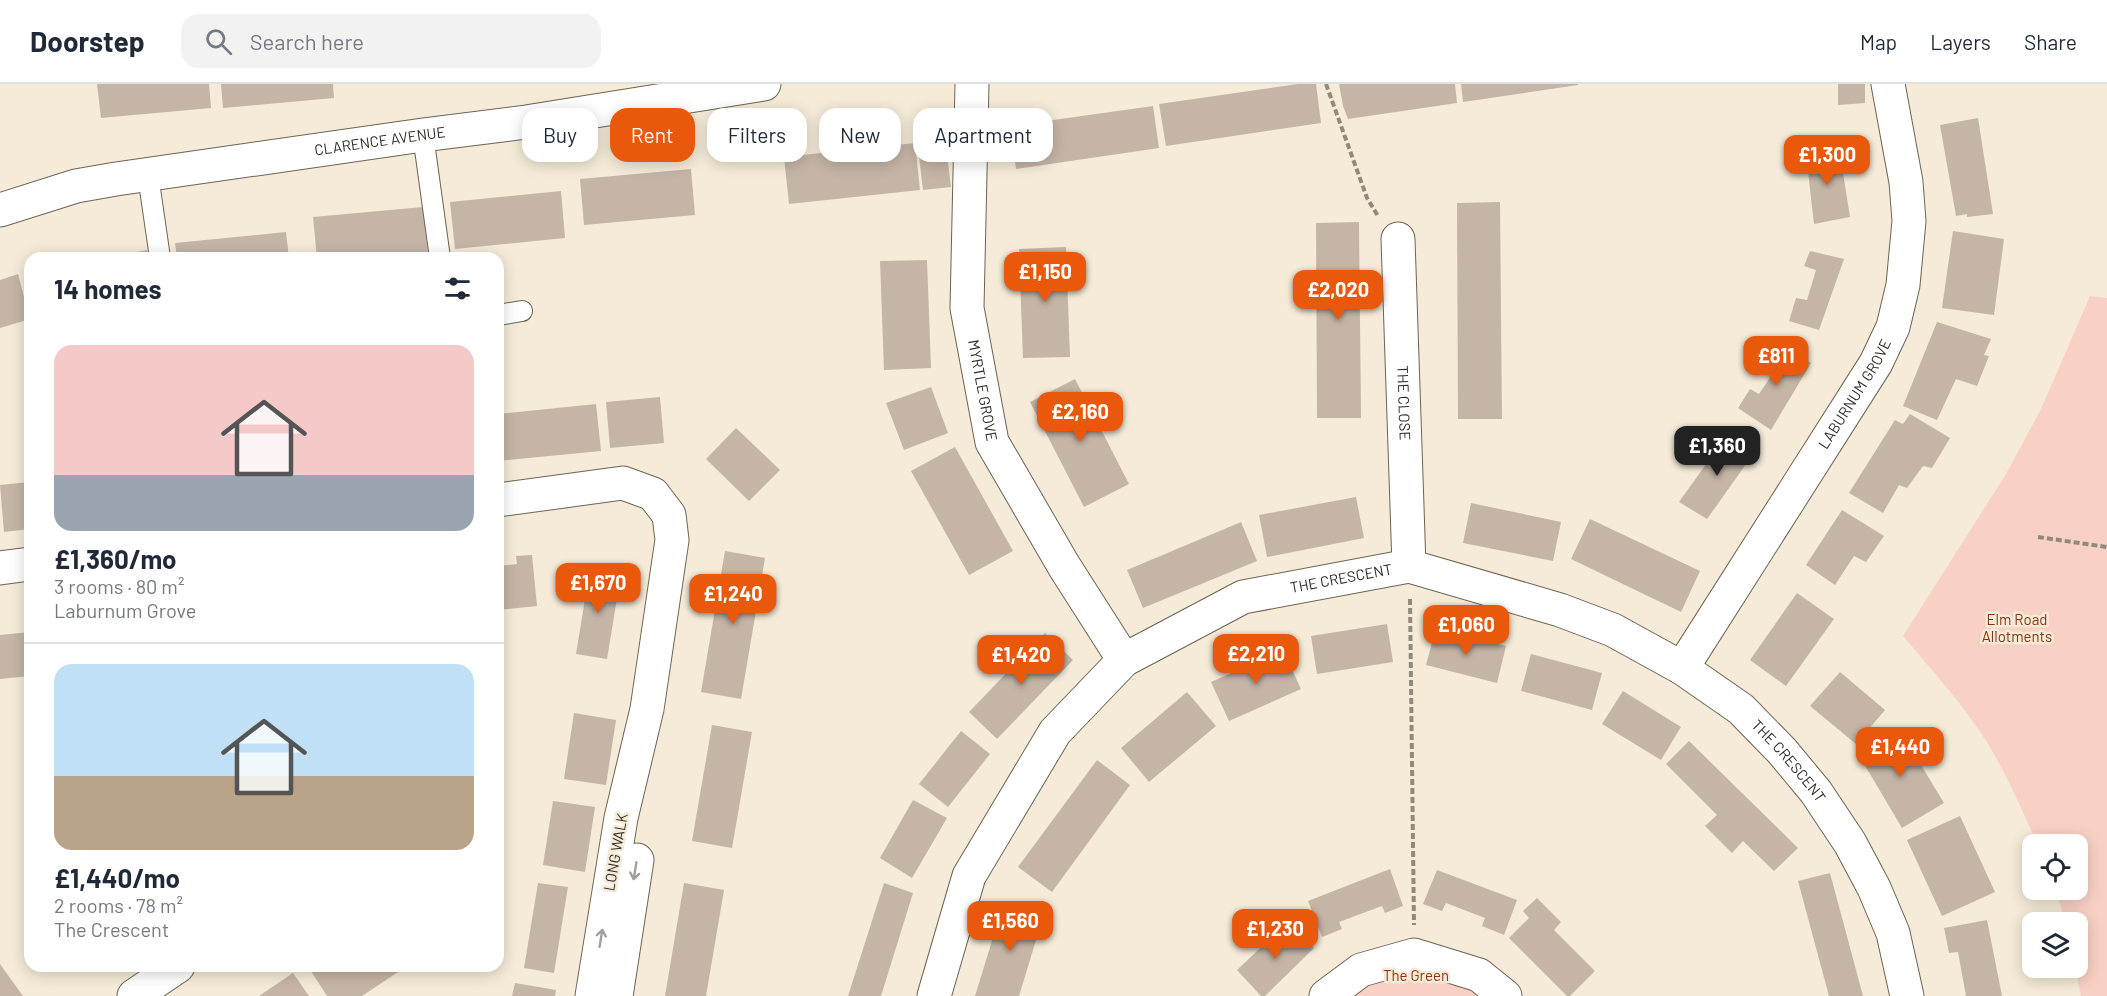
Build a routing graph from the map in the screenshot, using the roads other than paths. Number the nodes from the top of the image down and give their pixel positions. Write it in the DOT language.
graph roads {
  1 [pos="761,84"];
  2 [pos="972,84"];
  3 [pos="1888,84"];
  4 [pos="423,135"];
  5 [pos="148,175"];
  6 [pos="0,210"];
  7 [pos="1398,239"];
  8 [pos="159,252"];
  9 [pos="439,252"];
  10 [pos="522,311"];
  11 [pos="504,314"];
  12 [pos="504,499"];
  13 [pos="24,565"];
  14 [pos="1409,566"];
  15 [pos="0,568"];
  16 [pos="1124,660"];
  17 [pos="1682,668"];
  18 [pos="648,709"];
  19 [pos="169,972"];
  20 [pos="134,996"];
  21 [pos="592,996"];
  22 [pos="616,996"];
  23 [pos="934,996"];
  24 [pos="1326,996"];
  25 [pos="1504,996"];
  26 [pos="1907,996"];
  1 -- 4 [label="street, CLARENCE AVENUE"];
  2 -- 16 [label="street, MYRTLE GROVE"];
  3 -- 17 [label="street, LABURNUM GROVE"];
  4 -- 5 [label="street, CLARENCE AVENUE"];
  4 -- 9 [label="lane"];
  5 -- 6 [label="street, CLARENCE AVENUE"];
  5 -- 8 [label="lane"];
  7 -- 14 [label="street, THE CLOSE"];
  10 -- 11 [label="lane"];
  12 -- 18 [label="street, LONG WALK"];
  13 -- 15 [label="street"];
  14 -- 16 [label="street, THE CRESCENT"];
  14 -- 17 [label="street, THE CRESCENT"];
  16 -- 23 [label="street, THE CRESCENT"];
  17 -- 26 [label="street, THE CRESCENT"];
  21 -- 18 [label="street, LONG WALK, one-way"];
  18 -- 22 [label="street, LONG WALK, one-way"];
  19 -- 20 [label="street"];
  24 -- 25 [label="street"];
}
